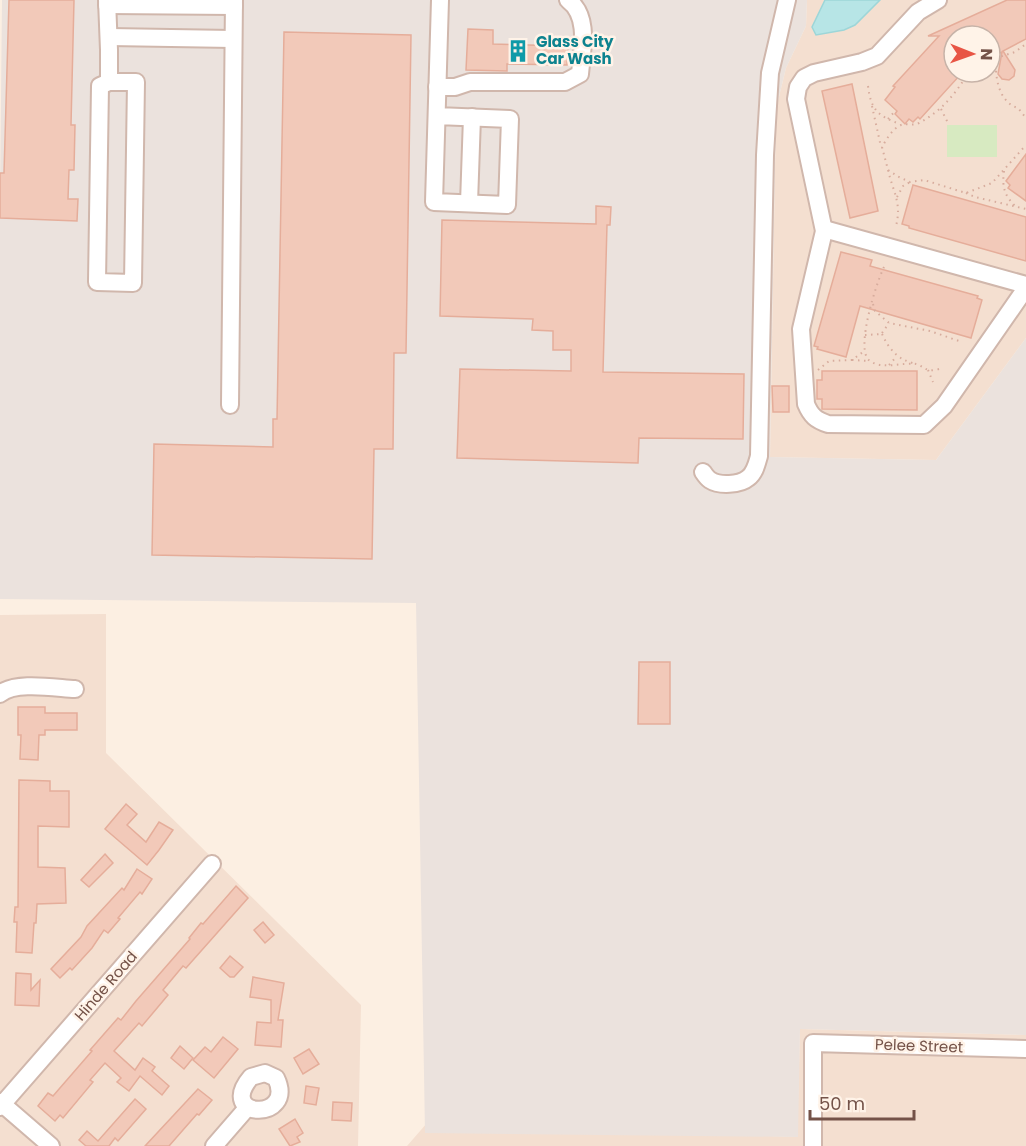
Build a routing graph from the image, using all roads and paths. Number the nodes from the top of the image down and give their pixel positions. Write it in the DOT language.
graph roads {
  1 [pos="440,0"];
  2 [pos="568,0"];
  3 [pos="787,0"];
  4 [pos="938,0"];
  5 [pos="107,3"];
  6 [pos="234,3"];
  7 [pos="109,37"];
  8 [pos="233,39"];
  9 [pos="1026,44"];
  10 [pos="1002,57"];
  11 [pos="109,82"];
  12 [pos="962,84"];
  13 [pos="998,84"];
  14 [pos="868,86"];
  15 [pos="437,87"];
  16 [pos="872,106"];
  17 [pos="941,109"];
  18 [pos="896,110"];
  19 [pos="437,116"];
  20 [pos="472,117"];
  21 [pos="1026,118"];
  22 [pos="888,120"];
  23 [pos="901,125"];
  24 [pos="949,125"];
  25 [pos="1026,145"];
  26 [pos="882,151"];
  27 [pos="888,170"];
  28 [pos="1004,171"];
  29 [pos="910,182"];
  30 [pos="966,193"];
  31 [pos="897,197"];
  32 [pos="469,203"];
  33 [pos="1015,206"];
  34 [pos="1026,209"];
  35 [pos="896,226"];
  36 [pos="824,229"];
  37 [pos="884,267"];
  38 [pos="1026,287"];
  39 [pos="872,301"];
  40 [pos="890,323"];
  41 [pos="882,334"];
  42 [pos="865,335"];
  43 [pos="959,341"];
  44 [pos="863,352"];
  45 [pos="897,356"];
  46 [pos="852,360"];
  47 [pos="870,361"];
  48 [pos="914,364"];
  49 [pos="889,365"];
  50 [pos="943,368"];
  51 [pos="928,370"];
  52 [pos="813,375"];
  53 [pos="933,382"];
  54 [pos="230,405"];
  55 [pos="703,472"];
  56 [pos="75,689"];
  57 [pos="0,693"];
  58 [pos="212,864"];
  59 [pos="1026,1049"];
  60 [pos="1,1104"];
  61 [pos="247,1108"];
  62 [pos="51,1146"];
  63 [pos="214,1146"];
  64 [pos="813,1146"];
  1 -- 15 [label="street"];
  2 -- 15 [label="street"];
  3 -- 55 [label="street"];
  4 -- 36 [label="street"];
  5 -- 6 [label="street"];
  5 -- 7 [label="street"];
  6 -- 8 [label="street"];
  7 -- 8 [label="street"];
  7 -- 11 [label="street"];
  8 -- 54 [label="street"];
  9 -- 10 [label="path"];
  11 -- 11 [label="street"];
  12 -- 17 [label="path"];
  13 -- 21 [label="path"];
  14 -- 16 [label="path"];
  15 -- 19 [label="street"];
  16 -- 22 [label="path"];
  16 -- 26 [label="path"];
  17 -- 23 [label="path"];
  17 -- 24 [label="path"];
  18 -- 22 [label="path"];
  19 -- 20 [label="street"];
  19 -- 32 [label="street"];
  20 -- 32 [label="street"];
  20 -- 32 [label="street"];
  22 -- 23 [label="path"];
  23 -- 26 [label="path"];
  25 -- 28 [label="path"];
  26 -- 27 [label="path"];
  27 -- 29 [label="path"];
  27 -- 31 [label="path"];
  28 -- 30 [label="path"];
  28 -- 33 [label="path"];
  29 -- 30 [label="path"];
  29 -- 31 [label="path"];
  30 -- 33 [label="path"];
  31 -- 35 [label="path"];
  33 -- 34 [label="path"];
  36 -- 38 [label="street"];
  36 -- 38 [label="street"];
  37 -- 39 [label="path"];
  39 -- 40 [label="path"];
  39 -- 42 [label="path"];
  40 -- 41 [label="path"];
  40 -- 43 [label="path"];
  41 -- 42 [label="path"];
  41 -- 45 [label="path"];
  42 -- 44 [label="path"];
  44 -- 46 [label="path"];
  44 -- 47 [label="path"];
  45 -- 48 [label="path"];
  45 -- 49 [label="path"];
  46 -- 47 [label="path"];
  46 -- 52 [label="path"];
  47 -- 49 [label="path"];
  48 -- 49 [label="path"];
  48 -- 51 [label="path"];
  50 -- 51 [label="path"];
  51 -- 53 [label="path"];
  56 -- 57 [label="street"];
  58 -- 60 [label="street, Hinde Road"];
  59 -- 64 [label="street, Pelee Street"];
  60 -- 62 [label="street"];
  61 -- 63 [label="street"];
}
